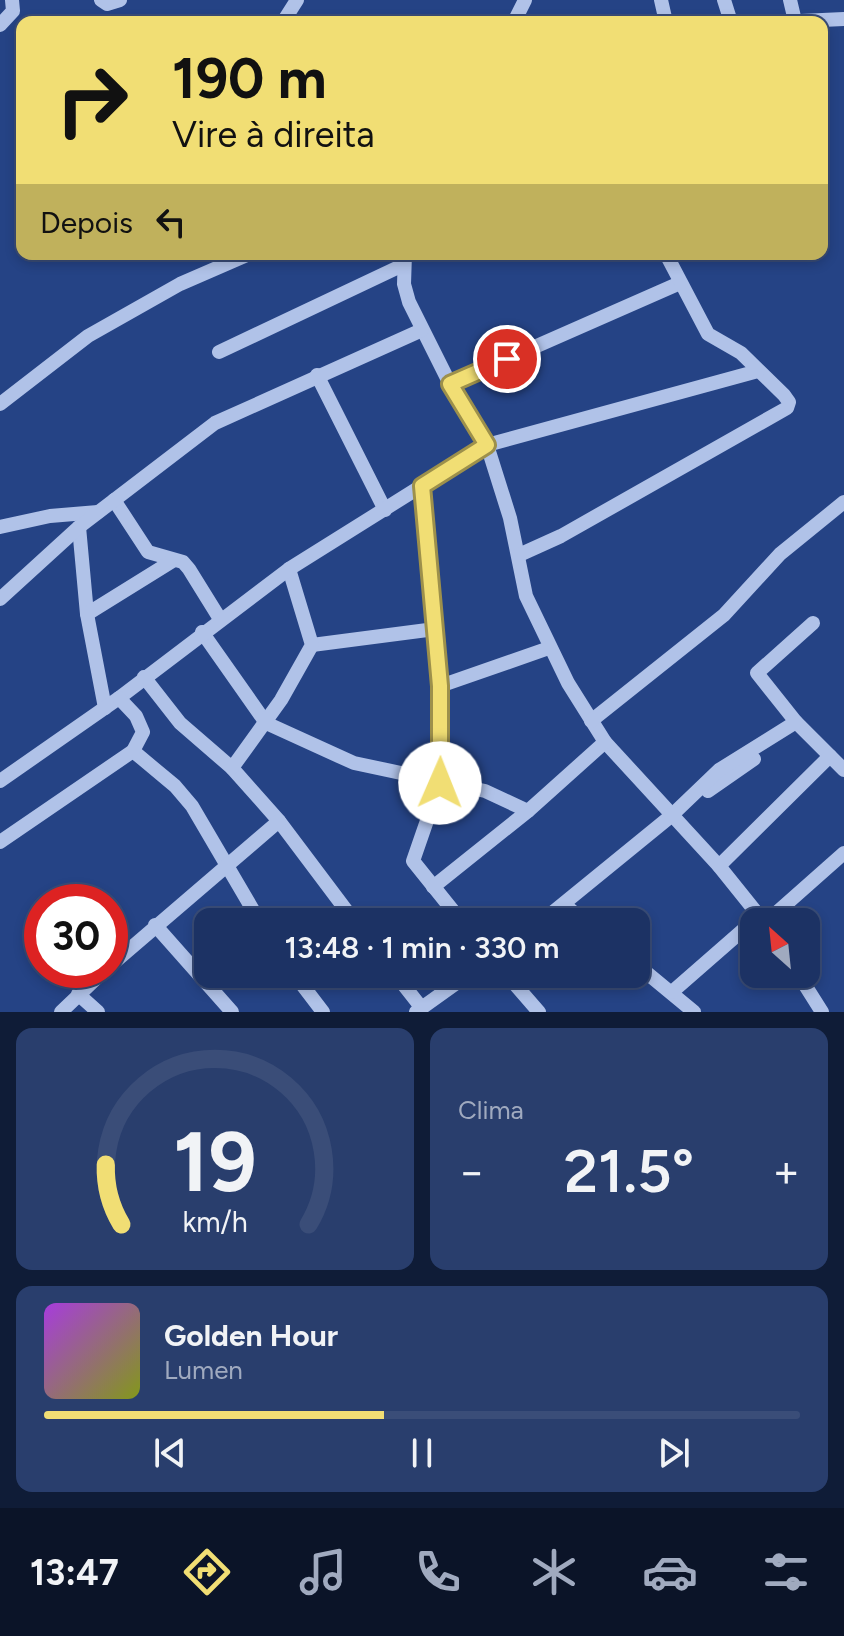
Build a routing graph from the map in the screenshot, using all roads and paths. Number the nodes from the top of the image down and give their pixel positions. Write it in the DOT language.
graph roads {
  1 [pos="12,0"];
  2 [pos="101,0"];
  3 [pos="120,0"];
  4 [pos="0,25"];
  5 [pos="235,260"];
  6 [pos="404,260"];
  7 [pos="669,260"];
  8 [pos="680,283"];
  9 [pos="422,330"];
  10 [pos="219,352"];
  11 [pos="758,371"];
  12 [pos="317,375"];
  13 [pos="450,384"];
  14 [pos="0,404"];
  15 [pos="487,445"];
  16 [pos="422,486"];
  17 [pos="114,500"];
  18 [pos="844,502"];
  19 [pos="385,510"];
  20 [pos="98,512"];
  21 [pos="0,527"];
  22 [pos="79,527"];
  23 [pos="519,555"];
  24 [pos="174,560"];
  25 [pos="289,569"];
  26 [pos="0,599"];
  27 [pos="87,614"];
  28 [pos="220,619"];
  29 [pos="813,623"];
  30 [pos="435,629"];
  31 [pos="202,632"];
  32 [pos="312,645"];
  33 [pos="549,648"];
  34 [pos="144,677"];
  35 [pos="440,686"];
  36 [pos="119,698"];
  37 [pos="105,708"];
  38 [pos="591,721"];
  39 [pos="266,723"];
  40 [pos="798,725"];
  41 [pos="605,742"];
  42 [pos="133,751"];
  43 [pos="830,756"];
  44 [pos="232,768"];
  45 [pos="844,770"];
  46 [pos="0,781"];
  47 [pos="440,783"];
  48 [pos="528,811"];
  49 [pos="671,816"];
  50 [pos="279,821"];
  51 [pos="0,842"];
  52 [pos="844,853"];
  53 [pos="719,866"];
  54 [pos="225,867"];
  55 [pos="433,887"];
  56 [pos="564,904"];
  57 [pos="251,908"];
  58 [pos="344,908"];
  59 [pos="450,908"];
  60 [pos="559,908"];
  61 [pos="569,908"];
  62 [pos="753,908"];
  63 [pos="778,908"];
  64 [pos="155,925"];
  65 [pos="740,938"];
  66 [pos="128,950"];
  67 [pos="650,975"];
  68 [pos="85,988"];
  69 [pos="305,988"];
  70 [pos="404,988"];
  71 [pos="449,988"];
  72 [pos="518,988"];
  73 [pos="807,988"];
  74 [pos="672,992"];
  75 [pos="78,994"];
  76 [pos="418,1010"];
  77 [pos="61,1012"];
  78 [pos="98,1012"];
  79 [pos="232,1012"];
  80 [pos="323,1012"];
  81 [pos="539,1012"];
  82 [pos="694,1012"];
  83 [pos="822,1012"];
  1 -- 4 [label="street"];
  2 -- 3 [label="street"];
  5 -- 14 [label="street"];
  6 -- 9 [label="street"];
  6 -- 10 [label="street"];
  7 -- 8 [label="street"];
  8 -- 11 [label="street"];
  8 -- 13 [label="street"];
  9 -- 12 [label="street"];
  9 -- 13 [label="street"];
  11 -- 15 [label="street"];
  11 -- 23 [label="street"];
  12 -- 17 [label="street"];
  12 -- 19 [label="street"];
  13 -- 15 [label="street"];
  15 -- 16 [label="street"];
  15 -- 23 [label="street"];
  16 -- 19 [label="street"];
  16 -- 30 [label="street"];
  17 -- 20 [label="street"];
  17 -- 24 [label="street"];
  18 -- 38 [label="street"];
  19 -- 25 [label="street"];
  20 -- 21 [label="street"];
  20 -- 22 [label="street"];
  22 -- 26 [label="street"];
  22 -- 27 [label="street"];
  23 -- 33 [label="street"];
  24 -- 27 [label="street"];
  24 -- 28 [label="street"];
  25 -- 28 [label="street"];
  25 -- 32 [label="street"];
  27 -- 37 [label="street"];
  28 -- 31 [label="street"];
  29 -- 40 [label="street"];
  30 -- 32 [label="street"];
  30 -- 35 [label="street"];
  31 -- 34 [label="street"];
  31 -- 39 [label="street"];
  32 -- 39 [label="street"];
  33 -- 35 [label="street"];
  33 -- 38 [label="street"];
  34 -- 36 [label="street"];
  34 -- 44 [label="street"];
  35 -- 47 [label="street"];
  36 -- 37 [label="street"];
  36 -- 42 [label="street"];
  37 -- 46 [label="street"];
  38 -- 41 [label="street"];
  39 -- 44 [label="street"];
  39 -- 47 [label="street"];
  40 -- 43 [label="street"];
  40 -- 49 [label="street"];
  41 -- 48 [label="street"];
  41 -- 49 [label="street"];
  42 -- 51 [label="street"];
  42 -- 54 [label="street"];
  43 -- 45 [label="street"];
  43 -- 53 [label="street"];
  44 -- 50 [label="street"];
  47 -- 48 [label="street"];
  47 -- 55 [label="street"];
  48 -- 55 [label="street"];
  49 -- 53 [label="street"];
  49 -- 56 [label="street"];
  50 -- 54 [label="street"];
  50 -- 58 [label="street"];
  52 -- 63 [label="street"];
  53 -- 62 [label="street"];
  54 -- 57 [label="street"];
  54 -- 64 [label="street"];
  55 -- 59 [label="street"];
  56 -- 60 [label="street"];
  56 -- 61 [label="street"];
  64 -- 66 [label="street"];
  64 -- 79 [label="street"];
  65 -- 74 [label="street"];
  67 -- 74 [label="street"];
  68 -- 75 [label="street"];
  69 -- 80 [label="street"];
  70 -- 76 [label="street"];
  71 -- 76 [label="street"];
  72 -- 81 [label="street"];
  73 -- 83 [label="street"];
  74 -- 82 [label="street"];
  75 -- 77 [label="street"];
  75 -- 78 [label="street"];
}
